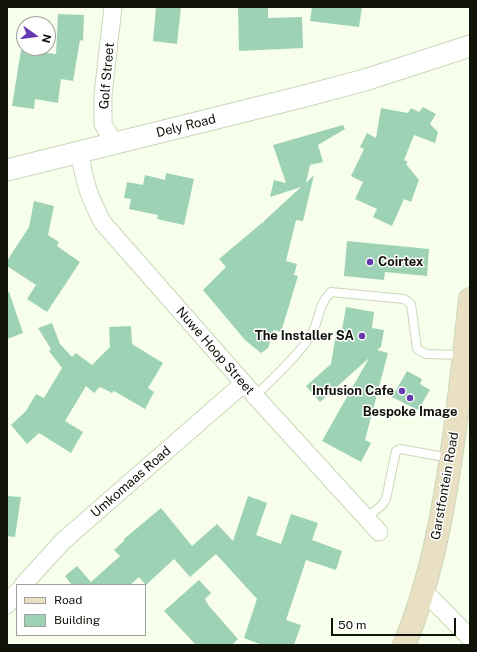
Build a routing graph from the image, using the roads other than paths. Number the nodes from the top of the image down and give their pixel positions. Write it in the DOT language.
graph roads {
  1 [pos="113,7"];
  2 [pos="470,46"];
  3 [pos="470,61"];
  4 [pos="365,80"];
  5 [pos="114,143"];
  6 [pos="80,153"];
  7 [pos="7,170"];
  8 [pos="470,299"];
  9 [pos="464,355"];
  10 [pos="243,384"];
  11 [pos="255,396"];
  12 [pos="451,458"];
  13 [pos="366,518"];
  14 [pos="378,532"];
  15 [pos="24,584"];
  16 [pos="424,591"];
  17 [pos="16,593"];
  18 [pos="7,604"];
  19 [pos="470,638"];
  20 [pos="404,645"];
  1 -- 5 [label="street, Golf Street"];
  2 -- 4 [label="street, Dely Road"];
  3 -- 4 [label="street, Dely Road"];
  4 -- 5 [label="street, Dely Road"];
  5 -- 6 [label="street, Dely Road"];
  6 -- 7 [label="street, Dely Road"];
  6 -- 10 [label="street, Nuwe Hoop Street"];
  8 -- 9 [label="main road, Garstfontein Road"];
  9 -- 11 [label="lane"];
  9 -- 12 [label="main road, Garstfontein Road"];
  10 -- 11 [label="street, Nuwe Hoop Street"];
  10 -- 15 [label="street, Umkomaas Road"];
  11 -- 13 [label="street, Nuwe Hoop Street"];
  12 -- 13 [label="lane"];
  12 -- 16 [label="main road, Garstfontein Road"];
  13 -- 14 [label="street, Nuwe Hoop Street"];
  16 -- 19 [label="street"];
  16 -- 20 [label="main road, Garstfontein Road"];
  17 -- 18 [label="street"];
}
